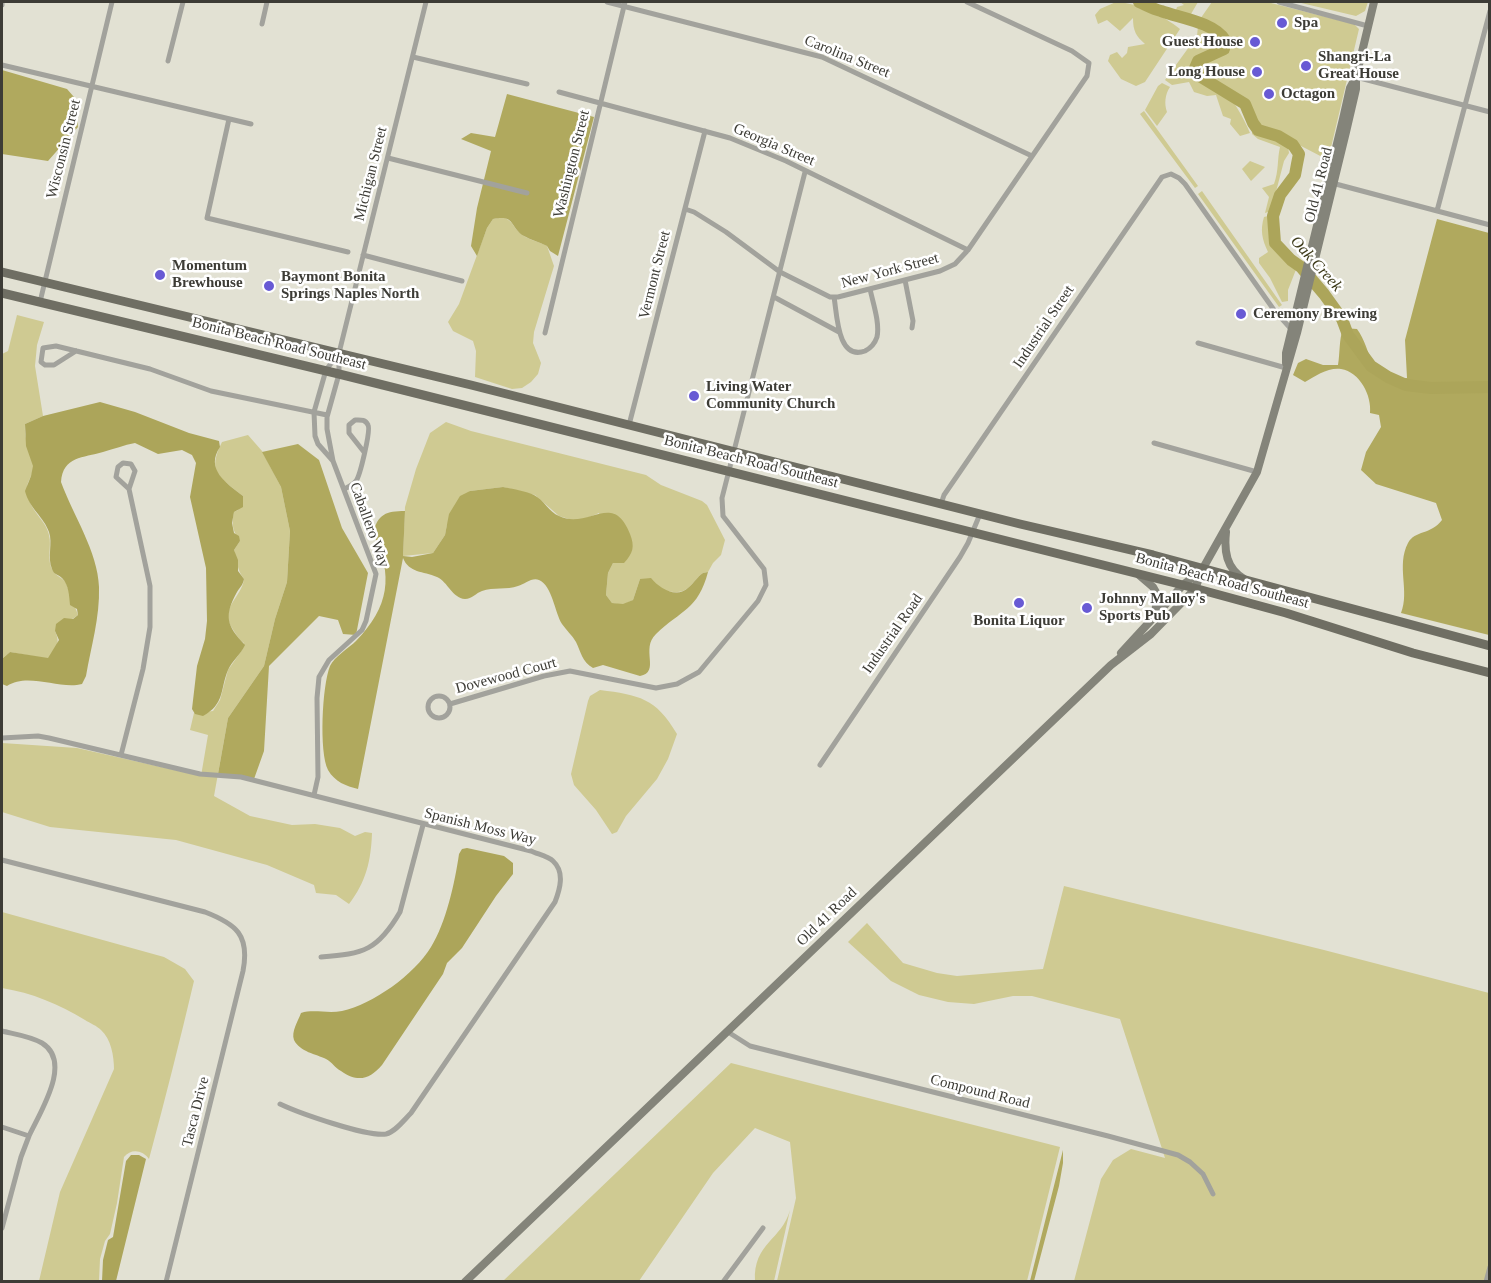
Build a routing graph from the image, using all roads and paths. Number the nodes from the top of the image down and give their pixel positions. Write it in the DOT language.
graph roads {
  1 [pos="112,2"];
  2 [pos="183,2"];
  3 [pos="267,2"];
  4 [pos="426,2"];
  5 [pos="607,2"];
  6 [pos="967,2"];
  7 [pos="1279,2"];
  8 [pos="1374,2"];
  9 [pos="624,4"];
  10 [pos="1490,11"];
  11 [pos="262,24"];
  12 [pos="1368,26"];
  13 [pos="413,57"];
  14 [pos="168,61"];
  15 [pos="2,65"];
  16 [pos="1356,77"];
  17 [pos="527,84"];
  18 [pos="92,86"];
  19 [pos="559,92"];
  20 [pos="600,103"];
  21 [pos="1465,105"];
  22 [pos="1490,112"];
  23 [pos="229,119"];
  24 [pos="251,124"];
  25 [pos="705,131"];
  26 [pos="1032,156"];
  27 [pos="388,158"];
  28 [pos="805,172"];
  29 [pos="1331,182"];
  30 [pos="527,193"];
  31 [pos="685,209"];
  32 [pos="1437,211"];
  33 [pos="1490,225"];
  34 [pos="968,250"];
  35 [pos="348,252"];
  36 [pos="363,255"];
  37 [pos="2,272"];
  38 [pos="780,272"];
  39 [pos="462,280"];
  40 [pos="905,280"];
  41 [pos="45,282"];
  42 [pos="870,290"];
  43 [pos="1305,291"];
  44 [pos="2,292"];
  45 [pos="774,297"];
  46 [pos="834,297"];
  47 [pos="40,302"];
  48 [pos="912,328"];
  49 [pos="1292,330"];
  50 [pos="839,332"];
  51 [pos="545,333"];
  52 [pos="1198,344"];
  53 [pos="76,351"];
  54 [pos="339,353"];
  55 [pos="1286,368"];
  56 [pos="326,370"];
  57 [pos="339,374"];
  58 [pos="314,412"];
  59 [pos="327,415"];
  60 [pos="629,425"];
  61 [pos="1154,443"];
  62 [pos="364,452"];
  63 [pos="734,452"];
  64 [pos="333,461"];
  65 [pos="730,471"];
  66 [pos="1257,471"];
  67 [pos="129,489"];
  68 [pos="344,489"];
  69 [pos="941,504"];
  70 [pos="980,514"];
  71 [pos="1227,526"];
  72 [pos="973,533"];
  73 [pos="1202,570"];
  74 [pos="1137,574"];
  75 [pos="1183,585"];
  76 [pos="1259,585"];
  77 [pos="1194,589"];
  78 [pos="1155,616"];
  79 [pos="1490,646"];
  80 [pos="1112,665"];
  81 [pos="1490,673"];
  82 [pos="450,704"];
  83 [pos="2,738"];
  84 [pos="121,755"];
  85 [pos="820,765"];
  86 [pos="314,795"];
  87 [pos="423,825"];
  88 [pos="2,860"];
  89 [pos="321,957"];
  90 [pos="2,1031"];
  91 [pos="728,1032"];
  92 [pos="280,1104"];
  93 [pos="2,1127"];
  94 [pos="29,1136"];
  95 [pos="1213,1194"];
  96 [pos="2,1227"];
  97 [pos="763,1228"];
  98 [pos="1490,1268"];
  99 [pos="166,1281"];
  100 [pos="465,1281"];
  101 [pos="723,1281"];
  102 [pos="1486,1281"];
  1 -- 18 [label="street, Wisconsin Street"];
  2 -- 14 [label="street"];
  3 -- 11 [label="street"];
  4 -- 13 [label="street, Michigan Street"];
  5 -- 9 [label="street, Carolina Street"];
  6 -- 26 [label="street, New York Street"];
  7 -- 12 [label="street"];
  8 -- 12 [label="street, Old 41 Road"];
  9 -- 20 [label="street, Washington Street"];
  9 -- 26 [label="street, Carolina Street"];
  10 -- 21 [label="street"];
  12 -- 16 [label="street, Old 41 Road"];
  13 -- 17 [label="street"];
  13 -- 27 [label="street, Michigan Street"];
  15 -- 18 [label="street"];
  16 -- 21 [label="street"];
  16 -- 29 [label="street, Old 41 Road"];
  18 -- 23 [label="street"];
  18 -- 41 [label="street, Wisconsin Street"];
  19 -- 20 [label="street, Georgia Street"];
  20 -- 25 [label="street, Georgia Street"];
  20 -- 51 [label="street, Washington Street"];
  21 -- 22 [label="street"];
  21 -- 32 [label="street"];
  23 -- 24 [label="street"];
  23 -- 35 [label="street"];
  25 -- 28 [label="street, Georgia Street"];
  25 -- 31 [label="street, Vermont Street"];
  26 -- 34 [label="street, New York Street"];
  27 -- 30 [label="street"];
  27 -- 36 [label="street, Michigan Street"];
  28 -- 34 [label="street, Georgia Street"];
  28 -- 38 [label="street, Dovewood Court"];
  29 -- 32 [label="street"];
  29 -- 43 [label="street, Old 41 Road"];
  31 -- 38 [label="street, New York Street"];
  31 -- 60 [label="street, Vermont Street"];
  32 -- 33 [label="street"];
  34 -- 40 [label="street, New York Street"];
  36 -- 39 [label="street"];
  36 -- 54 [label="street, Michigan Street"];
  37 -- 41 [label="main road, Bonita Beach Road Southeast"];
  38 -- 45 [label="street, Dovewood Court"];
  38 -- 46 [label="street, New York Street"];
  40 -- 42 [label="street, New York Street"];
  40 -- 48 [label="street"];
  41 -- 47 [label="street, Wisconsin Street"];
  41 -- 54 [label="main road, Bonita Beach Road Southeast"];
  42 -- 46 [label="street, New York Street"];
  42 -- 50 [label="street"];
  43 -- 49 [label="street, Old 41 Road"];
  43 -- 55 [label="street, Old 41 Road"];
  44 -- 47 [label="main road, Bonita Beach Road Southeast"];
  45 -- 50 [label="street"];
  45 -- 63 [label="street, Dovewood Court"];
  46 -- 50 [label="street"];
  47 -- 56 [label="main road, Bonita Beach Road Southeast"];
  49 -- 55 [label="street, Old 41 Road"];
  49 -- 69 [label="street, Industrial Street"];
  52 -- 55 [label="street"];
  53 -- 53 [label="street"];
  53 -- 58 [label="street"];
  54 -- 56 [label="street, Caballero Way"];
  54 -- 57 [label="street, Caballero Way"];
  54 -- 60 [label="main road, Bonita Beach Road Southeast"];
  55 -- 66 [label="street, Old 41 Road"];
  56 -- 57 [label="main road, Bonita Beach Road Southeast"];
  56 -- 58 [label="street, Caballero Way"];
  57 -- 59 [label="street, Caballero Way"];
  57 -- 65 [label="main road, Bonita Beach Road Southeast"];
  58 -- 59 [label="street"];
  58 -- 64 [label="street, Caballero Way"];
  59 -- 64 [label="street, Caballero Way"];
  60 -- 63 [label="main road, Bonita Beach Road Southeast"];
  61 -- 66 [label="street"];
  62 -- 62 [label="street"];
  62 -- 68 [label="street"];
  63 -- 65 [label="street, Dovewood Court"];
  63 -- 69 [label="main road, Bonita Beach Road Southeast"];
  64 -- 68 [label="street, Caballero Way"];
  65 -- 72 [label="main road, Bonita Beach Road Southeast"];
  65 -- 82 [label="street, Dovewood Court"];
  66 -- 71 [label="street, Old 41 Road"];
  67 -- 67 [label="street"];
  67 -- 84 [label="street"];
  68 -- 86 [label="street, Caballero Way"];
  69 -- 70 [label="main road, Bonita Beach Road Southeast"];
  70 -- 72 [label="street, Industrial Road"];
  70 -- 73 [label="main road, Bonita Beach Road Southeast"];
  71 -- 73 [label="street, Old 41 Road"];
  71 -- 76 [label="street"];
  72 -- 74 [label="main road, Bonita Beach Road Southeast"];
  72 -- 85 [label="street, Industrial Road"];
  73 -- 75 [label="street, Old 41 Road"];
  73 -- 76 [label="main road, Bonita Beach Road Southeast"];
  73 -- 77 [label="street, Old 41 Road"];
  74 -- 75 [label="main road, Bonita Beach Road Southeast"];
  74 -- 78 [label="street"];
  75 -- 77 [label="main road, Bonita Beach Road Southeast"];
  75 -- 78 [label="street, Old 41 Road"];
  76 -- 79 [label="main road, Bonita Beach Road Southeast"];
  77 -- 80 [label="street, Old 41 Road"];
  77 -- 81 [label="main road, Bonita Beach Road Southeast"];
  78 -- 80 [label="street, Old 41 Road"];
  80 -- 91 [label="street, Old 41 Road"];
  82 -- 82 [label="street"];
  83 -- 84 [label="street, Spanish Moss Way"];
  84 -- 86 [label="street, Spanish Moss Way"];
  86 -- 87 [label="street, Spanish Moss Way"];
  87 -- 89 [label="street"];
  87 -- 92 [label="street, Spanish Moss Way"];
  88 -- 99 [label="street, Tasca Drive"];
  90 -- 94 [label="street"];
  91 -- 95 [label="street, Compound Road"];
  91 -- 100 [label="street, Old 41 Road"];
  93 -- 94 [label="street"];
  94 -- 96 [label="street"];
  97 -- 101 [label="street"];
  98 -- 102 [label="street"];
}
